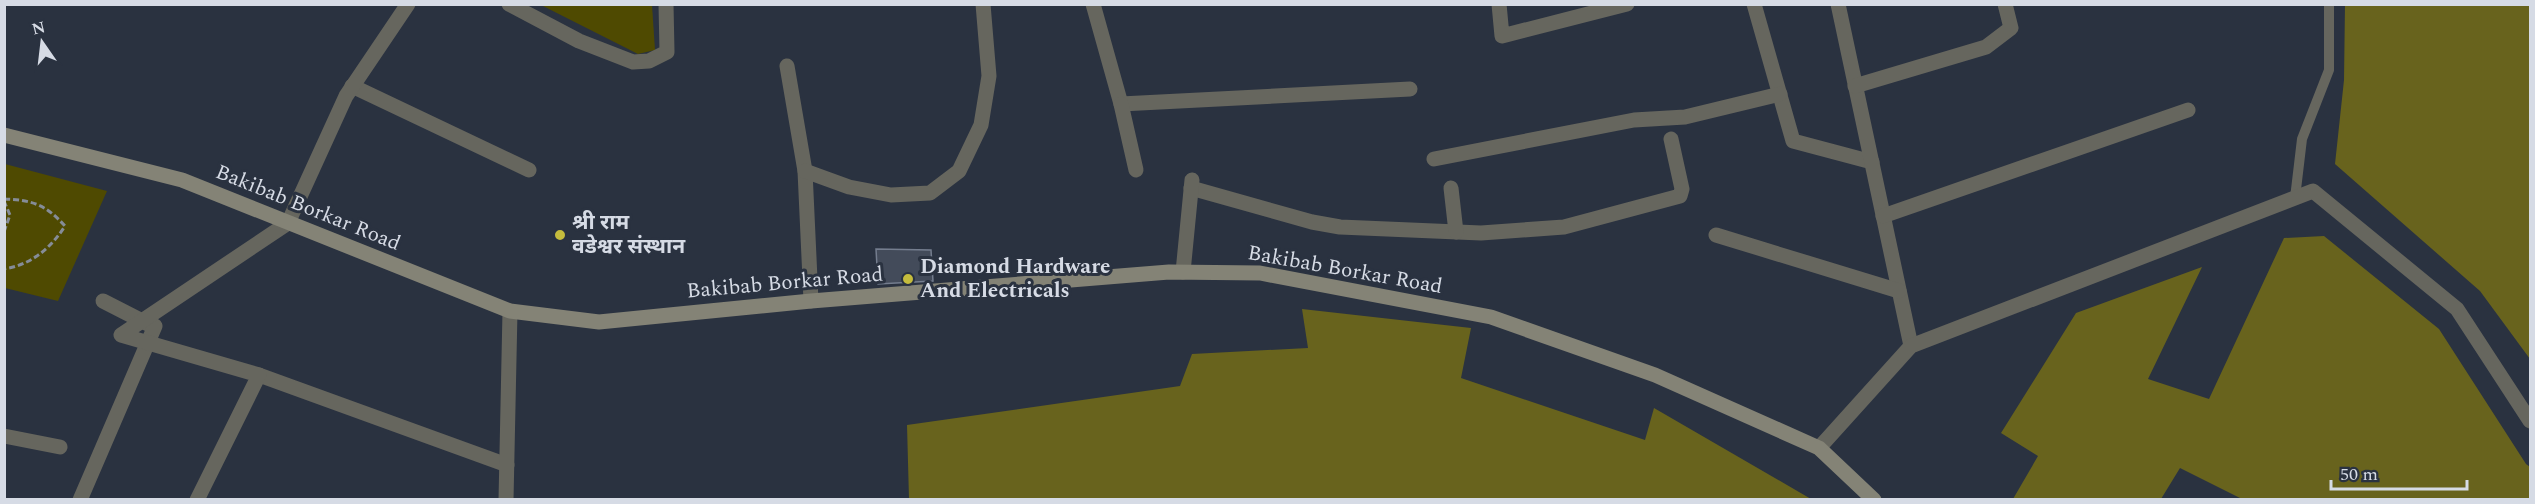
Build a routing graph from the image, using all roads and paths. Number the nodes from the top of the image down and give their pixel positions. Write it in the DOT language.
graph roads {
  1 [pos="408,4"];
  2 [pos="509,4"];
  3 [pos="666,4"];
  4 [pos="983,4"];
  5 [pos="1093,4"];
  6 [pos="1499,4"];
  7 [pos="1627,4"];
  8 [pos="1755,4"];
  9 [pos="1838,4"];
  10 [pos="2005,4"];
  11 [pos="2329,4"];
  12 [pos="787,66"];
  13 [pos="352,86"];
  14 [pos="1856,87"];
  15 [pos="1410,89"];
  16 [pos="1780,94"];
  17 [pos="1121,104"];
  18 [pos="2188,110"];
  19 [pos="4,135"];
  20 [pos="1671,140"];
  21 [pos="1434,159"];
  22 [pos="1872,162"];
  23 [pos="529,170"];
  24 [pos="1136,170"];
  25 [pos="805,171"];
  26 [pos="1451,188"];
  27 [pos="2295,198"];
  28 [pos="4,200"];
  29 [pos="1883,216"];
  30 [pos="288,223"];
  31 [pos="4,232"];
  32 [pos="1456,232"];
  33 [pos="1716,235"];
  34 [pos="4,270"];
  35 [pos="1183,272"];
  36 [pos="1899,291"];
  37 [pos="103,301"];
  38 [pos="811,301"];
  39 [pos="510,311"];
  40 [pos="155,326"];
  41 [pos="121,335"];
  42 [pos="1911,346"];
  43 [pos="259,375"];
  44 [pos="2530,420"];
  45 [pos="4,436"];
  46 [pos="60,447"];
  47 [pos="1819,448"];
  48 [pos="507,465"];
  49 [pos="80,500"];
  50 [pos="197,500"];
  51 [pos="506,500"];
  52 [pos="1874,500"];
  1 -- 13 [label="street"];
  2 -- 3 [label="street"];
  4 -- 25 [label="street"];
  5 -- 17 [label="street"];
  6 -- 7 [label="street"];
  8 -- 16 [label="street"];
  9 -- 14 [label="street"];
  10 -- 14 [label="street"];
  11 -- 27 [label="lane"];
  12 -- 25 [label="street"];
  13 -- 23 [label="street"];
  13 -- 30 [label="street"];
  14 -- 22 [label="street"];
  15 -- 17 [label="street"];
  16 -- 21 [label="street"];
  16 -- 22 [label="street"];
  17 -- 24 [label="street"];
  18 -- 29 [label="street"];
  19 -- 30 [label="street, Bakibab Borkar Road"];
  20 -- 32 [label="street"];
  22 -- 29 [label="street"];
  25 -- 38 [label="street"];
  26 -- 32 [label="street"];
  27 -- 42 [label="street"];
  27 -- 44 [label="street"];
  28 -- 31 [label="path"];
  28 -- 34 [label="path"];
  29 -- 36 [label="street"];
  30 -- 39 [label="street, Bakibab Borkar Road"];
  30 -- 41 [label="street"];
  32 -- 35 [label="street"];
  33 -- 36 [label="street"];
  35 -- 38 [label="street, Bakibab Borkar Road"];
  35 -- 47 [label="street, Bakibab Borkar Road"];
  36 -- 42 [label="street"];
  37 -- 40 [label="street"];
  38 -- 39 [label="street, Bakibab Borkar Road"];
  39 -- 48 [label="street"];
  40 -- 41 [label="street"];
  40 -- 49 [label="street"];
  41 -- 43 [label="street"];
  42 -- 47 [label="street"];
  43 -- 48 [label="street"];
  43 -- 50 [label="street"];
  45 -- 46 [label="street"];
  47 -- 52 [label="street, Bakibab Borkar Road"];
  48 -- 51 [label="street"];
}
